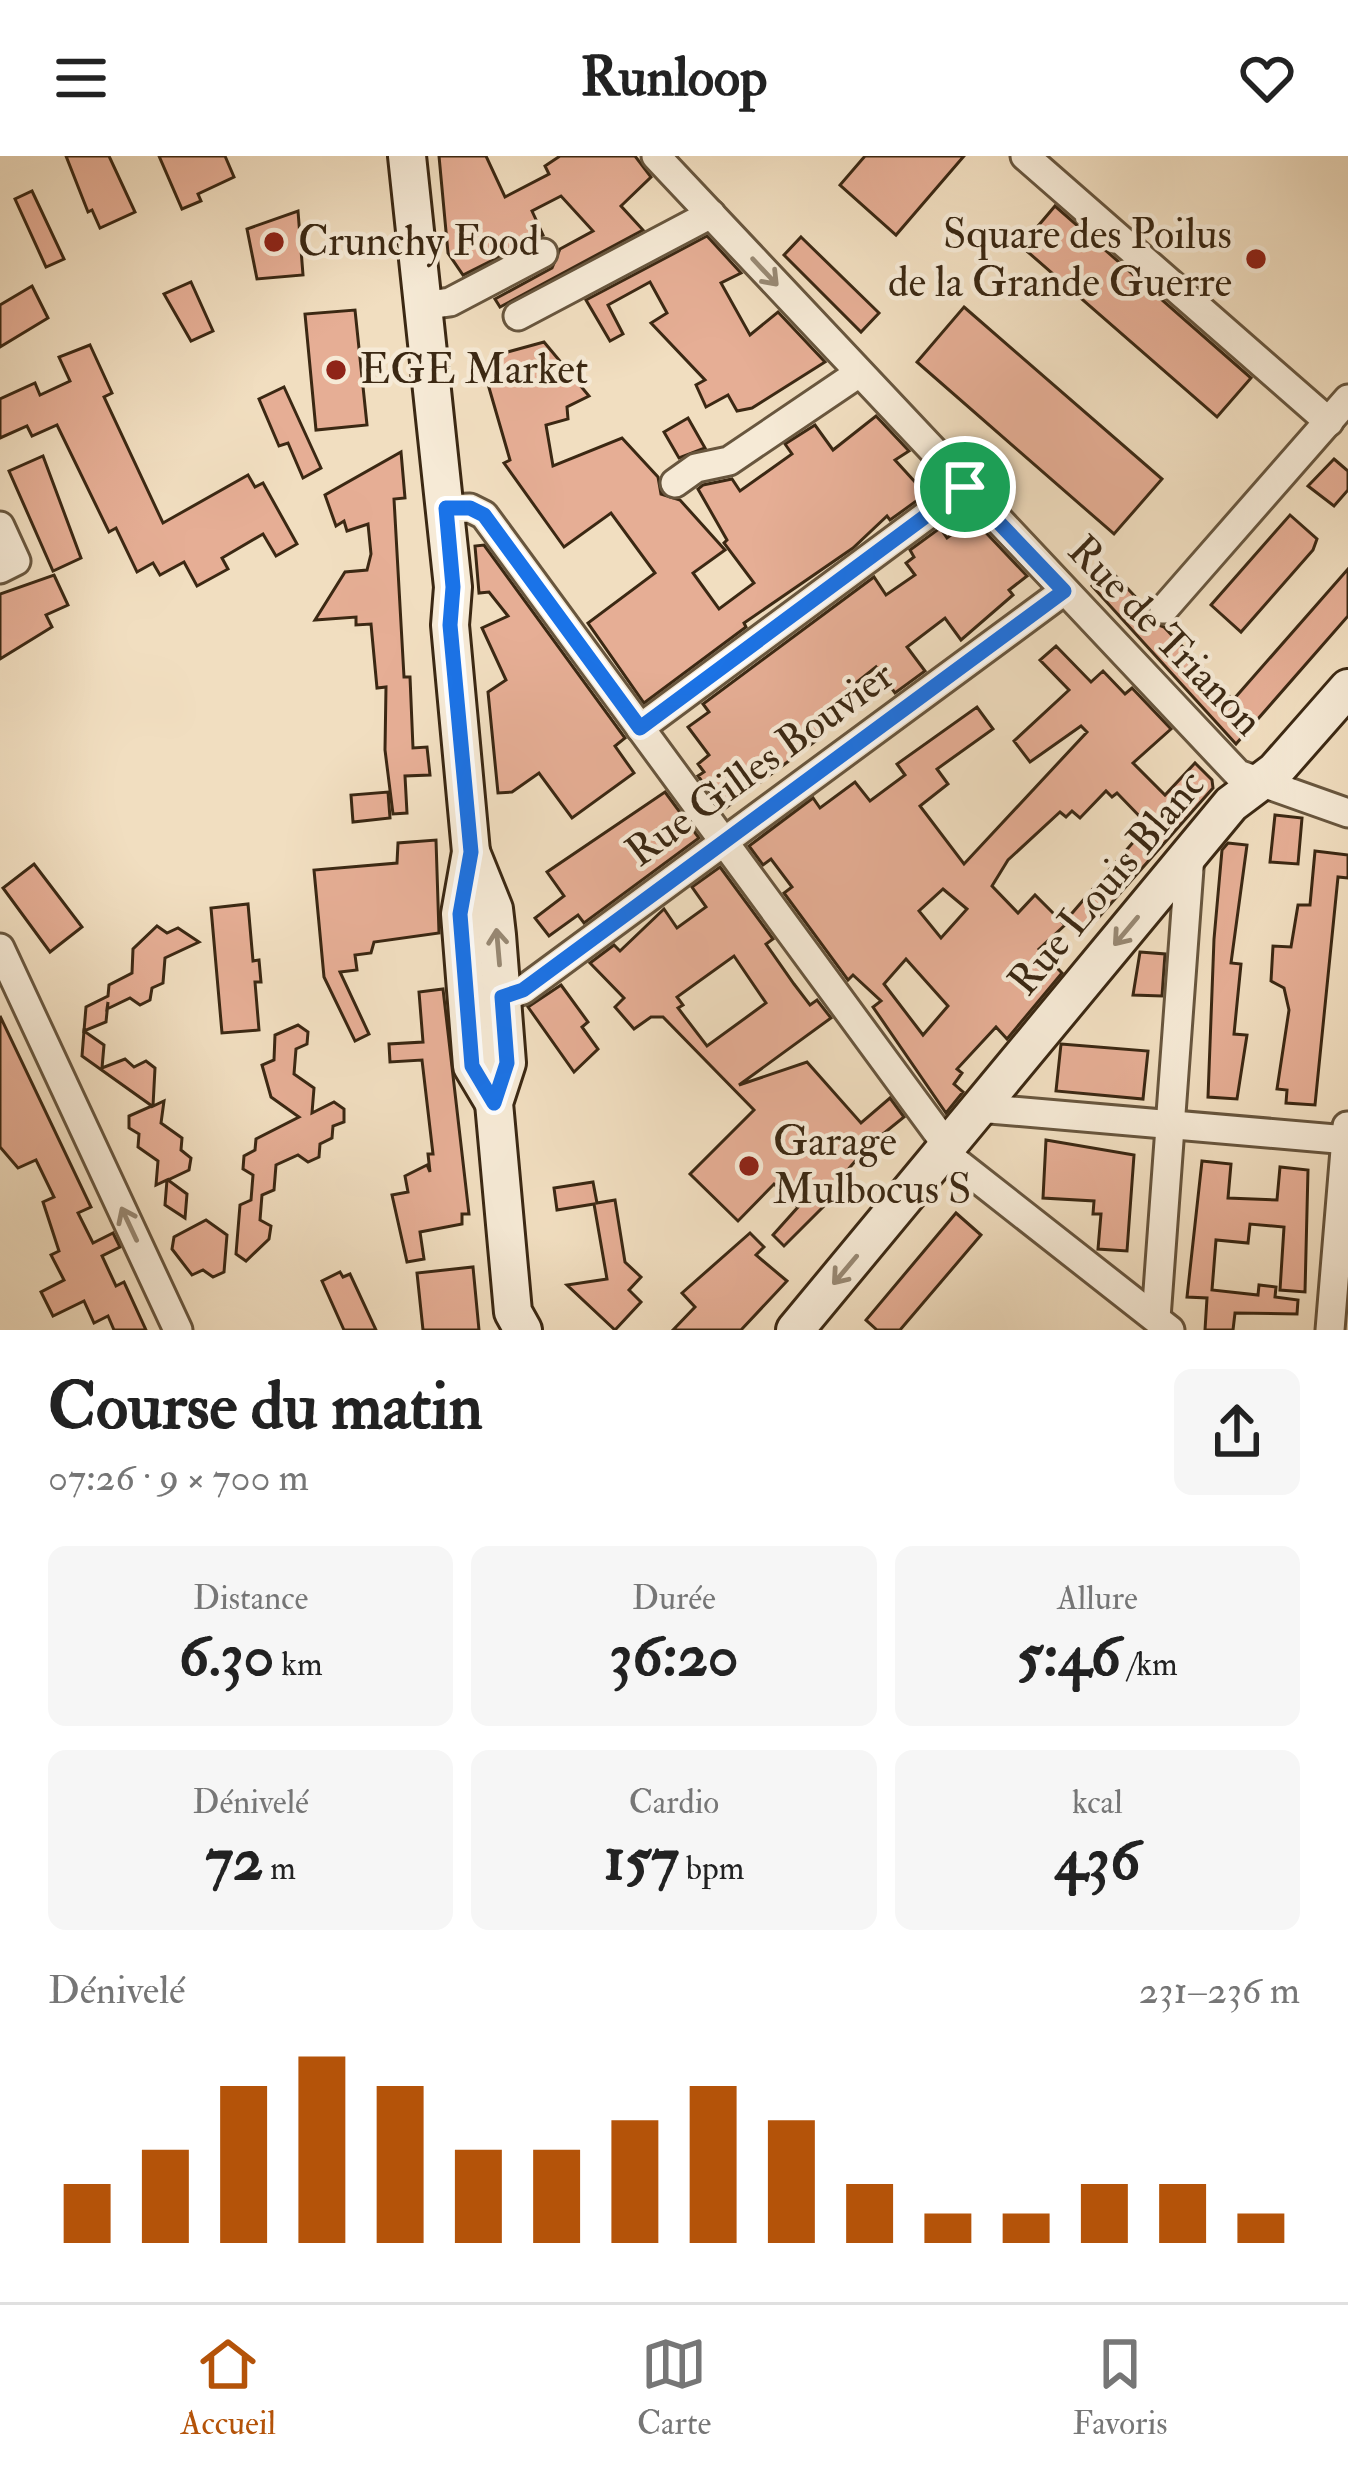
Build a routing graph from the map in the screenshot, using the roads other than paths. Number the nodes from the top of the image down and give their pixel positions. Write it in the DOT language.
graph roads {
  1 [pos="407,156"];
  2 [pos="656,156"];
  3 [pos="1025,156"];
  4 [pos="711,214"];
  5 [pos="543,253"];
  6 [pos="421,306"];
  7 [pos="518,316"];
  8 [pos="859,373"];
  9 [pos="1348,399"];
  10 [pos="432,419"];
  11 [pos="1329,422"];
  12 [pos="675,483"];
  13 [pos="965,487"];
  14 [pos="446,508"];
  15 [pos="0,526"];
  16 [pos="0,569"];
  17 [pos="1064,591"];
  18 [pos="1164,609"];
  19 [pos="450,625"];
  20 [pos="1348,688"];
  21 [pos="640,728"];
  22 [pos="1258,781"];
  23 [pos="1348,813"];
  24 [pos="725,844"];
  25 [pos="471,852"];
  26 [pos="1190,855"];
  27 [pos="0,948"];
  28 [pos="502,997"];
  29 [pos="494,1103"];
  30 [pos="978,1108"];
  31 [pos="1172,1126"];
  32 [pos="1347,1134"];
  33 [pos="946,1147"];
  34 [pos="514,1324"];
  35 [pos="1163,1324"];
  36 [pos="178,1330"];
  37 [pos="795,1330"];
  38 [pos="1330,1330"];
  1 -- 6 [label="main road"];
  2 -- 4 [label="street, Rue de Trianon"];
  3 -- 11 [label="street"];
  4 -- 7 [label="street"];
  4 -- 8 [label="street, Rue de Trianon, one-way"];
  5 -- 6 [label="street"];
  6 -- 10 [label="main road"];
  8 -- 12 [label="street"];
  8 -- 13 [label="street, Rue de Trianon"];
  9 -- 11 [label="street"];
  10 -- 14 [label="main road"];
  10 -- 19 [label="main road"];
  11 -- 18 [label="street"];
  13 -- 17 [label="street, Rue de Trianon"];
  13 -- 21 [label="street"];
  14 -- 19 [label="main road"];
  14 -- 21 [label="street"];
  15 -- 16 [label="street"];
  17 -- 22 [label="street, Rue de Trianon"];
  17 -- 24 [label="street, Rue Gilles Bouvier"];
  19 -- 25 [label="main road"];
  20 -- 22 [label="main road, Rue Louis Blanc"];
  21 -- 24 [label="street"];
  22 -- 23 [label="street, Rue de Trianon"];
  22 -- 26 [label="main road, Rue Louis Blanc"];
  24 -- 28 [label="street, Rue Gilles Bouvier"];
  24 -- 33 [label="street"];
  28 -- 25 [label="main road, one-way"];
  25 -- 29 [label="main road"];
  26 -- 30 [label="main road, Rue Louis Blanc, one-way"];
  26 -- 31 [label="street"];
  36 -- 27 [label="street, one-way"];
  28 -- 29 [label="main road"];
  29 -- 34 [label="main road"];
  30 -- 31 [label="street"];
  30 -- 33 [label="main road, Rue Louis Blanc"];
  31 -- 32 [label="street"];
  31 -- 35 [label="street"];
  32 -- 38 [label="street"];
  33 -- 35 [label="street"];
  33 -- 37 [label="main road, Rue Louis Blanc, one-way"];
}
